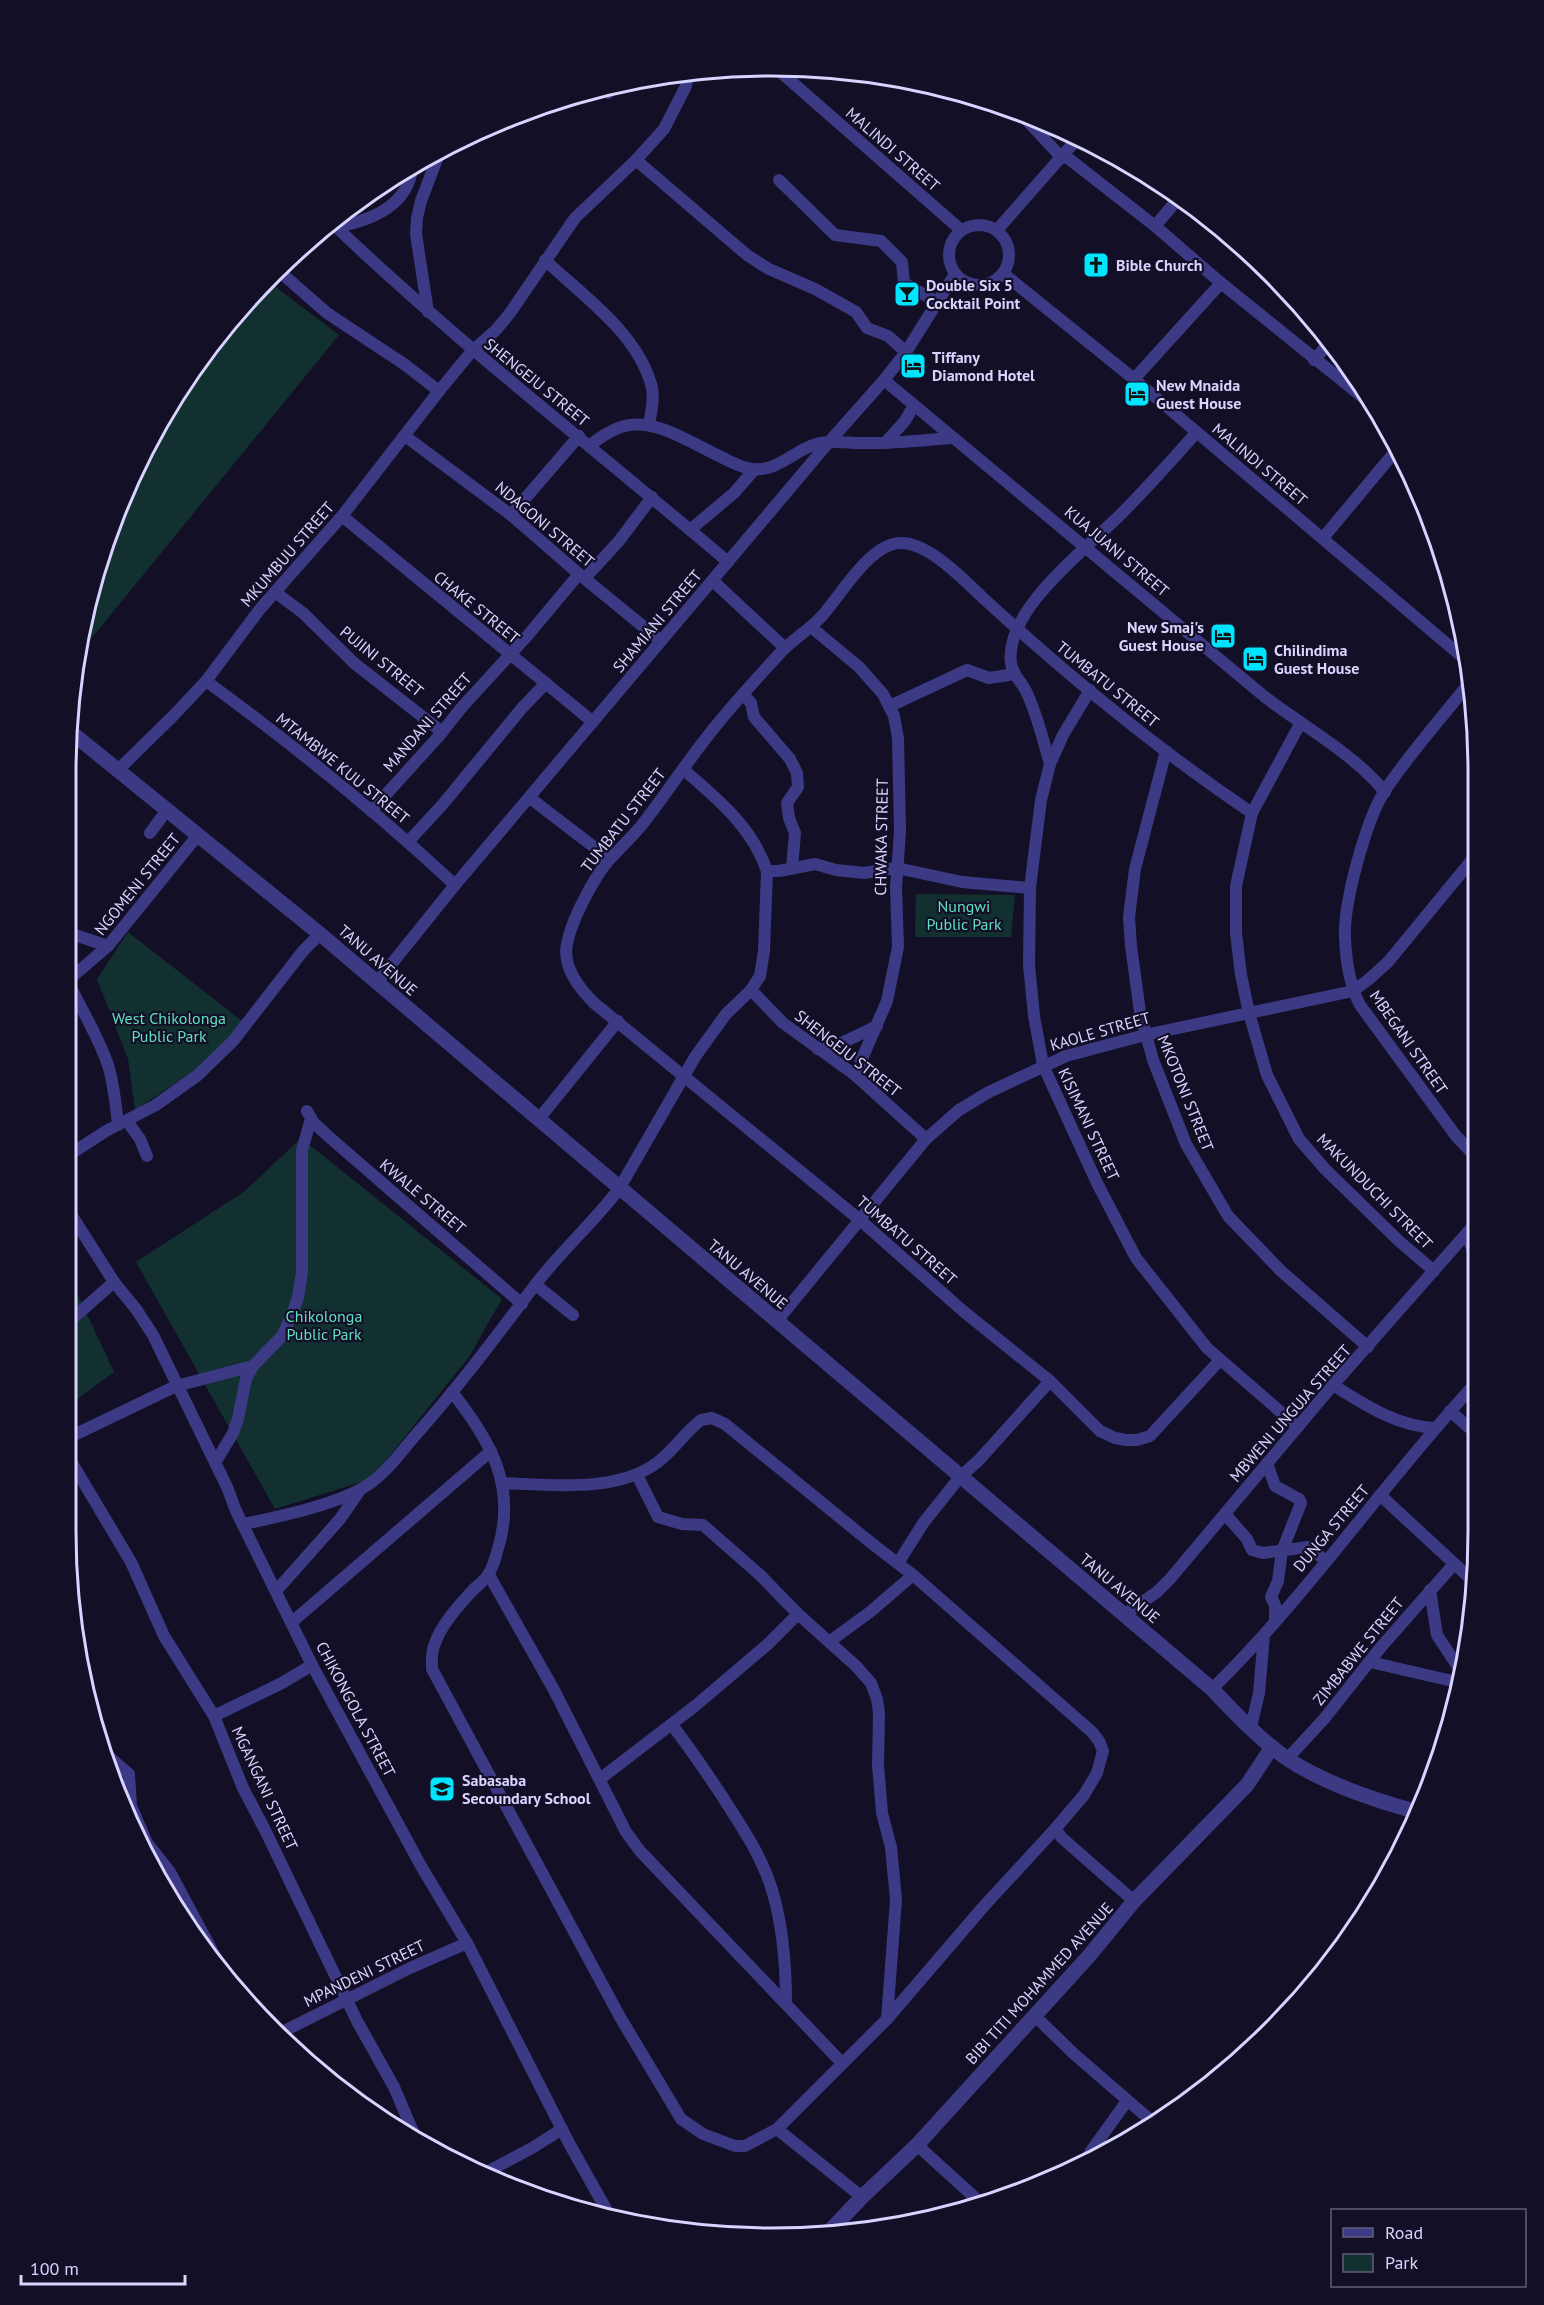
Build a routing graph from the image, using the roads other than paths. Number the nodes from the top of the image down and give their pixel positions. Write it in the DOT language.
graph roads {
  1 [pos="786,77"];
  2 [pos="686,82"];
  3 [pos="1035,128"];
  4 [pos="1071,144"];
  5 [pos="1063,156"];
  6 [pos="636,160"];
  7 [pos="435,164"];
  8 [pos="409,179"];
  9 [pos="779,180"];
  10 [pos="1173,205"];
  11 [pos="343,225"];
  12 [pos="1155,226"];
  13 [pos="338,229"];
  14 [pos="961,230"];
  15 [pos="997,230"];
  16 [pos="544,260"];
  17 [pos="955,274"];
  18 [pos="1004,274"];
  19 [pos="284,276"];
  20 [pos="1221,283"];
  21 [pos="937,302"];
  22 [pos="429,312"];
  23 [pos="1324,349"];
  24 [pos="472,351"];
  25 [pos="906,352"];
  26 [pos="1314,360"];
  27 [pos="1134,379"];
  28 [pos="884,380"];
  29 [pos="1352,389"];
  30 [pos="439,391"];
  31 [pos="914,405"];
  32 [pos="648,425"];
  33 [pos="1196,433"];
  34 [pos="405,436"];
  35 [pos="579,436"];
  36 [pos="953,438"];
  37 [pos="829,442"];
  38 [pos="885,442"];
  39 [pos="589,446"];
  40 [pos="1391,456"];
  41 [pos="754,470"];
  42 [pos="652,496"];
  43 [pos="511,515"];
  44 [pos="342,516"];
  45 [pos="690,530"];
  46 [pos="1323,538"];
  47 [pos="1086,547"];
  48 [pos="728,562"];
  49 [pos="582,576"];
  50 [pos="713,581"];
  51 [pos="275,592"];
  52 [pos="811,627"];
  53 [pos="1016,628"];
  54 [pos="661,641"];
  55 [pos="785,648"];
  56 [pos="1457,652"];
  57 [pos="508,654"];
  58 [pos="1015,674"];
  59 [pos="206,681"];
  60 [pos="546,683"];
  61 [pos="1090,690"];
  62 [pos="1463,693"];
  63 [pos="744,695"];
  64 [pos="890,706"];
  65 [pos="593,722"];
  66 [pos="1300,724"];
  67 [pos="442,732"];
  68 [pos="78,737"];
  69 [pos="1166,751"];
  70 [pos="1050,764"];
  71 [pos="683,769"];
  72 [pos="117,771"];
  73 [pos="1384,792"];
  74 [pos="531,798"];
  75 [pos="167,810"];
  76 [pos="371,811"];
  77 [pos="1252,813"];
  78 [pos="150,833"];
  79 [pos="198,835"];
  80 [pos="408,842"];
  81 [pos="608,861"];
  82 [pos="1468,865"];
  83 [pos="792,868"];
  84 [pos="897,868"];
  85 [pos="767,871"];
  86 [pos="455,885"];
  87 [pos="1030,888"];
  88 [pos="320,934"];
  89 [pos="76,935"];
  90 [pos="108,946"];
  91 [pos="76,974"];
  92 [pos="377,982"];
  93 [pos="751,990"];
  94 [pos="1353,991"];
  95 [pos="76,998"];
  96 [pos="1249,1013"];
  97 [pos="618,1021"];
  98 [pos="877,1026"];
  99 [pos="1145,1035"];
  100 [pos="818,1049"];
  101 [pos="1043,1065"];
  102 [pos="855,1075"];
  103 [pos="682,1077"];
  104 [pos="538,1120"];
  105 [pos="123,1123"];
  106 [pos="926,1139"];
  107 [pos="1468,1149"];
  108 [pos="76,1151"];
  109 [pos="147,1156"];
  110 [pos="619,1189"];
  111 [pos="860,1220"];
  112 [pos="76,1222"];
  113 [pos="1468,1232"];
  114 [pos="1434,1271"];
  115 [pos="114,1282"];
  116 [pos="536,1285"];
  117 [pos="522,1304"];
  118 [pos="76,1315"];
  119 [pos="573,1315"];
  120 [pos="777,1322"];
  121 [pos="1368,1347"];
  122 [pos="1220,1360"];
  123 [pos="253,1366"];
  124 [pos="1050,1381"];
  125 [pos="176,1386"];
  126 [pos="1333,1386"];
  127 [pos="1468,1391"];
  128 [pos="452,1392"];
  129 [pos="1450,1411"];
  130 [pos="1298,1427"];
  131 [pos="1468,1427"];
  132 [pos="1436,1428"];
  133 [pos="76,1434"];
  134 [pos="491,1451"];
  135 [pos="215,1463"];
  136 [pos="1267,1463"];
  137 [pos="76,1470"];
  138 [pos="638,1475"];
  139 [pos="960,1477"];
  140 [pos="503,1483"];
  141 [pos="360,1490"];
  142 [pos="1380,1495"];
  143 [pos="1225,1514"];
  144 [pos="243,1524"];
  145 [pos="1282,1551"];
  146 [pos="1325,1561"];
  147 [pos="898,1563"];
  148 [pos="1454,1564"];
  149 [pos="489,1575"];
  150 [pos="914,1575"];
  151 [pos="1466,1575"];
  152 [pos="1430,1590"];
  153 [pos="276,1591"];
  154 [pos="798,1614"];
  155 [pos="1124,1615"];
  156 [pos="1275,1621"];
  157 [pos="292,1622"];
  158 [pos="1264,1635"];
  159 [pos="829,1642"];
  160 [pos="1370,1662"];
  161 [pos="1455,1663"];
  162 [pos="312,1665"];
  163 [pos="1451,1681"];
  164 [pos="1212,1689"];
  165 [pos="214,1716"];
  166 [pos="672,1725"];
  167 [pos="1251,1727"];
  168 [pos="1272,1747"];
  169 [pos="1287,1759"];
  170 [pos="115,1762"];
  171 [pos="600,1779"];
  172 [pos="130,1801"];
  173 [pos="1410,1810"];
  174 [pos="1055,1829"];
  175 [pos="154,1852"];
  176 [pos="1134,1901"];
  177 [pos="199,1926"];
  178 [pos="467,1942"];
  179 [pos="347,1999"];
  180 [pos="786,2004"];
  181 [pos="1035,2016"];
  182 [pos="887,2019"];
  183 [pos="286,2030"];
  184 [pos="842,2063"];
  185 [pos="1127,2101"];
  186 [pos="1147,2118"];
  187 [pos="411,2127"];
  188 [pos="562,2129"];
  189 [pos="777,2129"];
  190 [pos="917,2145"];
  191 [pos="1091,2151"];
  192 [pos="492,2169"];
  193 [pos="862,2197"];
  194 [pos="975,2198"];
  195 [pos="606,2208"];
  196 [pos="835,2225"];
  1 -- 14 [label="street, MALINDI STREET"];
  2 -- 6 [label="street, MKUMBUU STREET"];
  3 -- 5 [label="street"];
  4 -- 5 [label="street"];
  5 -- 12 [label="street"];
  5 -- 15 [label="street"];
  6 -- 16 [label="street, MKUMBUU STREET"];
  6 -- 25 [label="street"];
  7 -- 22 [label="street"];
  8 -- 11 [label="street"];
  9 -- 21 [label="street"];
  10 -- 12 [label="street"];
  12 -- 20 [label="street"];
  13 -- 22 [label="street, SHENGEJU STREET"];
  14 -- 15 [label="street"];
  14 -- 17 [label="street"];
  15 -- 18 [label="street"];
  16 -- 24 [label="street, MKUMBUU STREET"];
  16 -- 32 [label="street"];
  17 -- 18 [label="street"];
  17 -- 21 [label="street, SHAMIANI STREET"];
  18 -- 27 [label="street, MALINDI STREET"];
  19 -- 30 [label="street"];
  20 -- 26 [label="street"];
  20 -- 27 [label="street"];
  21 -- 25 [label="street, SHAMIANI STREET"];
  22 -- 24 [label="street, SHENGEJU STREET"];
  23 -- 26 [label="street"];
  24 -- 30 [label="street, MKUMBUU STREET"];
  24 -- 35 [label="street, SHENGEJU STREET"];
  25 -- 28 [label="street, SHAMIANI STREET"];
  26 -- 29 [label="street"];
  27 -- 33 [label="street, MALINDI STREET"];
  28 -- 31 [label="street, KUA JUANI STREET"];
  28 -- 37 [label="street, SHAMIANI STREET"];
  30 -- 34 [label="street, MKUMBUU STREET"];
  31 -- 36 [label="street, KUA JUANI STREET"];
  31 -- 38 [label="street"];
  32 -- 39 [label="street"];
  32 -- 41 [label="street"];
  33 -- 46 [label="street, MALINDI STREET"];
  33 -- 47 [label="street"];
  34 -- 43 [label="street, NDAGONI STREET"];
  34 -- 44 [label="street, MKUMBUU STREET"];
  35 -- 39 [label="street, SHENGEJU STREET"];
  35 -- 43 [label="street"];
  36 -- 38 [label="street"];
  36 -- 47 [label="street, KUA JUANI STREET"];
  37 -- 38 [label="street"];
  37 -- 41 [label="street"];
  37 -- 48 [label="street, SHAMIANI STREET"];
  39 -- 42 [label="street, SHENGEJU STREET"];
  40 -- 46 [label="street"];
  41 -- 45 [label="street"];
  42 -- 45 [label="street, SHENGEJU STREET"];
  42 -- 49 [label="street, MANDANI STREET"];
  43 -- 49 [label="street, NDAGONI STREET"];
  44 -- 51 [label="street, MKUMBUU STREET"];
  44 -- 57 [label="street, CHAKE STREET"];
  45 -- 48 [label="street, SHENGEJU STREET"];
  46 -- 56 [label="street, MALINDI STREET"];
  47 -- 53 [label="street"];
  47 -- 66 [label="street, KUA JUANI STREET"];
  48 -- 50 [label="street, SHAMIANI STREET"];
  49 -- 54 [label="street, NDAGONI STREET"];
  49 -- 57 [label="street, MANDANI STREET"];
  50 -- 54 [label="street, SHAMIANI STREET"];
  50 -- 55 [label="street"];
  51 -- 59 [label="street, MKUMBUU STREET"];
  51 -- 67 [label="street, PUJINI STREET"];
  52 -- 53 [label="street, TUMBATU STREET"];
  52 -- 55 [label="street, TUMBATU STREET"];
  52 -- 64 [label="street, CHWAKA STREET"];
  53 -- 58 [label="street"];
  53 -- 61 [label="street, TUMBATU STREET"];
  54 -- 65 [label="street, SHAMIANI STREET"];
  55 -- 63 [label="street, TUMBATU STREET"];
  57 -- 60 [label="street, CHAKE STREET"];
  57 -- 67 [label="street, MANDANI STREET"];
  58 -- 64 [label="street"];
  58 -- 70 [label="street"];
  59 -- 72 [label="street, MKUMBUU STREET"];
  59 -- 76 [label="street, MTAMBWE KUU STREET"];
  60 -- 65 [label="street, CHAKE STREET"];
  60 -- 80 [label="street"];
  61 -- 69 [label="street, TUMBATU STREET"];
  61 -- 70 [label="street, KISIMANI STREET"];
  62 -- 73 [label="street, MBEGANI STREET"];
  63 -- 71 [label="street, TUMBATU STREET"];
  63 -- 83 [label="street"];
  64 -- 84 [label="street, CHWAKA STREET"];
  65 -- 74 [label="street, SHAMIANI STREET"];
  66 -- 73 [label="street, KUA JUANI STREET"];
  66 -- 77 [label="street, MAKUNDUCHI STREET"];
  67 -- 76 [label="street, MANDANI STREET"];
  68 -- 72 [label="street, TANU AVENUE"];
  69 -- 77 [label="street, TUMBATU STREET"];
  69 -- 99 [label="street, MKOTONI STREET"];
  70 -- 87 [label="street, KISIMANI STREET"];
  71 -- 81 [label="street, TUMBATU STREET"];
  71 -- 85 [label="street"];
  72 -- 75 [label="street, TANU AVENUE"];
  73 -- 94 [label="street, MBEGANI STREET"];
  74 -- 81 [label="street"];
  74 -- 86 [label="street, SHAMIANI STREET"];
  75 -- 78 [label="street"];
  75 -- 79 [label="street, TANU AVENUE"];
  76 -- 80 [label="street, MTAMBWE KUU STREET"];
  77 -- 96 [label="street, MAKUNDUCHI STREET"];
  79 -- 88 [label="street, TANU AVENUE"];
  79 -- 90 [label="street, NGOMENI STREET"];
  80 -- 86 [label="street, MTAMBWE KUU STREET"];
  81 -- 97 [label="street, TUMBATU STREET"];
  82 -- 94 [label="street, KAOLE STREET"];
  83 -- 84 [label="street"];
  83 -- 85 [label="street"];
  84 -- 87 [label="street"];
  84 -- 98 [label="street, CHWAKA STREET"];
  85 -- 93 [label="street"];
  86 -- 92 [label="street, SHAMIANI STREET"];
  87 -- 101 [label="street, KISIMANI STREET"];
  88 -- 92 [label="street, TANU AVENUE"];
  88 -- 105 [label="street"];
  89 -- 90 [label="street"];
  90 -- 91 [label="street, NGOMENI STREET"];
  92 -- 104 [label="street, TANU AVENUE"];
  93 -- 100 [label="street, SHENGEJU STREET"];
  93 -- 103 [label="street"];
  94 -- 96 [label="street, KAOLE STREET"];
  94 -- 107 [label="street, MBEGANI STREET"];
  95 -- 105 [label="street"];
  96 -- 99 [label="street, KAOLE STREET"];
  96 -- 114 [label="street, MAKUNDUCHI STREET"];
  97 -- 103 [label="street, TUMBATU STREET"];
  97 -- 104 [label="street"];
  98 -- 100 [label="street"];
  98 -- 102 [label="street, CHWAKA STREET"];
  99 -- 101 [label="street, KAOLE STREET"];
  99 -- 121 [label="street, MKOTONI STREET"];
  100 -- 102 [label="street, SHENGEJU STREET"];
  101 -- 106 [label="street, KAOLE STREET"];
  101 -- 122 [label="street, KISIMANI STREET"];
  102 -- 106 [label="street, SHENGEJU STREET"];
  103 -- 110 [label="street"];
  103 -- 111 [label="street, TUMBATU STREET"];
  104 -- 110 [label="street, TANU AVENUE"];
  105 -- 108 [label="street"];
  105 -- 109 [label="street"];
  106 -- 111 [label="street, KAOLE STREET"];
  110 -- 116 [label="street"];
  110 -- 120 [label="street, TANU AVENUE"];
  111 -- 120 [label="street, KAOLE STREET"];
  111 -- 124 [label="street, TUMBATU STREET"];
  112 -- 115 [label="street, CHIKONGOLA STREET"];
  113 -- 114 [label="street, MBWENI UNGUJA STREET"];
  114 -- 121 [label="street, MBWENI UNGUJA STREET"];
  115 -- 118 [label="street"];
  115 -- 125 [label="street, CHIKONGOLA STREET"];
  116 -- 117 [label="street"];
  116 -- 119 [label="street"];
  117 -- 123 [label="street, KWALE STREET"];
  117 -- 128 [label="street"];
  120 -- 139 [label="street, TANU AVENUE"];
  121 -- 126 [label="street, MBWENI UNGUJA STREET"];
  122 -- 124 [label="street, TUMBATU STREET"];
  122 -- 130 [label="street, KISIMANI STREET"];
  123 -- 125 [label="street"];
  123 -- 135 [label="street"];
  124 -- 139 [label="street"];
  125 -- 133 [label="street"];
  125 -- 135 [label="street, CHIKONGOLA STREET"];
  126 -- 130 [label="street, MBWENI UNGUJA STREET"];
  126 -- 132 [label="street"];
  127 -- 129 [label="street, DUNGA STREET"];
  128 -- 134 [label="street"];
  128 -- 141 [label="street"];
  129 -- 131 [label="street"];
  129 -- 132 [label="street, DUNGA STREET"];
  130 -- 136 [label="street, MBWENI UNGUJA STREET"];
  132 -- 142 [label="street, DUNGA STREET"];
  134 -- 140 [label="street"];
  134 -- 157 [label="street"];
  135 -- 144 [label="street, CHIKONGOLA STREET"];
  136 -- 143 [label="street, MBWENI UNGUJA STREET"];
  136 -- 145 [label="street"];
  137 -- 165 [label="street, MGANGANI STREET"];
  138 -- 140 [label="street"];
  138 -- 147 [label="street"];
  138 -- 154 [label="street"];
  139 -- 147 [label="street"];
  139 -- 155 [label="street, TANU AVENUE"];
  140 -- 149 [label="street"];
  141 -- 144 [label="street"];
  141 -- 153 [label="street"];
  142 -- 146 [label="street, DUNGA STREET"];
  142 -- 148 [label="street"];
  143 -- 145 [label="street"];
  143 -- 155 [label="street, MBWENI UNGUJA STREET"];
  144 -- 153 [label="street, CHIKONGOLA STREET"];
  145 -- 146 [label="street"];
  145 -- 156 [label="street"];
  146 -- 156 [label="street, DUNGA STREET"];
  147 -- 150 [label="street"];
  148 -- 151 [label="street"];
  148 -- 152 [label="street, ZIMBABWE STREET"];
  149 -- 171 [label="street"];
  149 -- 189 [label="street"];
  150 -- 159 [label="street"];
  150 -- 174 [label="street"];
  152 -- 160 [label="street, ZIMBABWE STREET"];
  152 -- 161 [label="street"];
  153 -- 157 [label="street, CHIKONGOLA STREET"];
  154 -- 159 [label="street"];
  154 -- 166 [label="street"];
  155 -- 164 [label="street, TANU AVENUE"];
  156 -- 158 [label="street, DUNGA STREET"];
  157 -- 162 [label="street, CHIKONGOLA STREET"];
  158 -- 164 [label="street, DUNGA STREET"];
  158 -- 167 [label="street"];
  159 -- 182 [label="street"];
  160 -- 163 [label="street"];
  160 -- 169 [label="street, ZIMBABWE STREET"];
  162 -- 165 [label="street"];
  162 -- 178 [label="street, CHIKONGOLA STREET"];
  164 -- 167 [label="street, TANU AVENUE"];
  165 -- 179 [label="street, MGANGANI STREET"];
  166 -- 171 [label="street"];
  166 -- 180 [label="street"];
  167 -- 168 [label="street, TANU AVENUE"];
  168 -- 169 [label="street, TANU AVENUE"];
  168 -- 176 [label="street, BIBI TITI MOHAMMED AVENUE"];
  169 -- 173 [label="street, TANU AVENUE"];
  170 -- 172 [label="street"];
  171 -- 180 [label="street"];
  174 -- 176 [label="street"];
  174 -- 182 [label="street"];
  175 -- 177 [label="street"];
  176 -- 181 [label="street, BIBI TITI MOHAMMED AVENUE"];
  178 -- 179 [label="street, MPANDENI STREET"];
  178 -- 188 [label="street, CHIKONGOLA STREET"];
  179 -- 183 [label="street, MPANDENI STREET"];
  179 -- 187 [label="street, MGANGANI STREET"];
  180 -- 184 [label="street"];
  181 -- 185 [label="street"];
  181 -- 190 [label="street, BIBI TITI MOHAMMED AVENUE"];
  182 -- 184 [label="street"];
  184 -- 189 [label="street"];
  185 -- 186 [label="street"];
  185 -- 191 [label="street"];
  188 -- 192 [label="street"];
  188 -- 195 [label="street, CHIKONGOLA STREET"];
  189 -- 193 [label="street"];
  190 -- 193 [label="street, BIBI TITI MOHAMMED AVENUE"];
  190 -- 194 [label="street"];
  193 -- 196 [label="street, BIBI TITI MOHAMMED AVENUE"];
}
